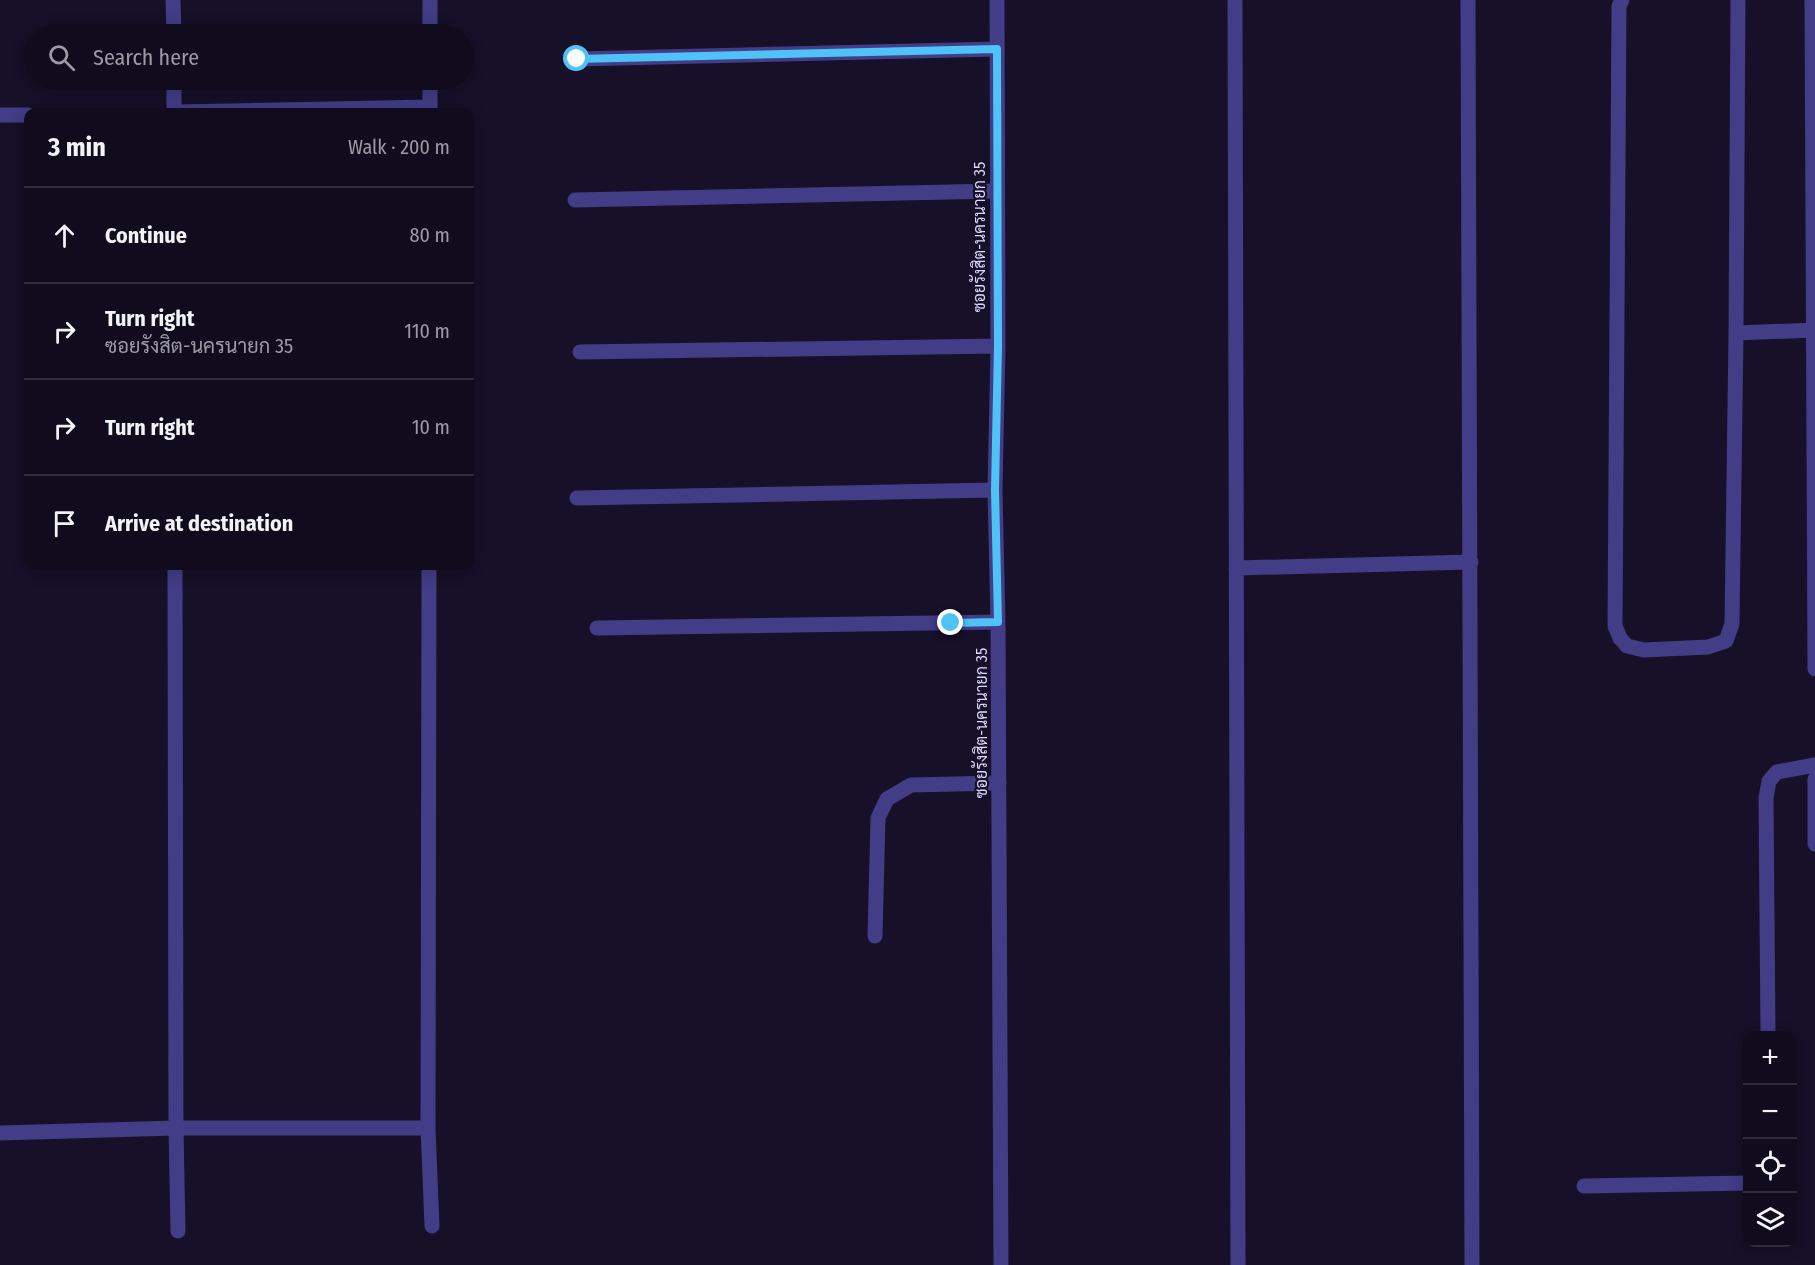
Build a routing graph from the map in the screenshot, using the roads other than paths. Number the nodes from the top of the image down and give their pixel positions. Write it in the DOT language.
graph roads {
  1 [pos="173,0"];
  2 [pos="430,0"];
  3 [pos="997,0"];
  4 [pos="1235,0"];
  5 [pos="1468,0"];
  6 [pos="1622,0"];
  7 [pos="1738,0"];
  8 [pos="1812,0"];
  9 [pos="174,24"];
  10 [pos="430,24"];
  11 [pos="997,49"];
  12 [pos="577,59"];
  13 [pos="174,90"];
  14 [pos="430,90"];
  15 [pos="174,108"];
  16 [pos="430,108"];
  17 [pos="0,115"];
  18 [pos="24,115"];
  19 [pos="1814,122"];
  20 [pos="997,191"];
  21 [pos="575,200"];
  22 [pos="1814,330"];
  23 [pos="1736,333"];
  24 [pos="998,346"];
  25 [pos="580,352"];
  26 [pos="995,490"];
  27 [pos="577,498"];
  28 [pos="1471,562"];
  29 [pos="1236,568"];
  30 [pos="175,570"];
  31 [pos="429,570"];
  32 [pos="998,622"];
  33 [pos="597,628"];
  34 [pos="1815,669"];
  35 [pos="1815,765"];
  36 [pos="1815,779"];
  37 [pos="999,783"];
  38 [pos="1815,806"];
  39 [pos="1815,844"];
  40 [pos="875,936"];
  41 [pos="1767,1031"];
  42 [pos="176,1128"];
  43 [pos="428,1128"];
  44 [pos="0,1133"];
  45 [pos="1743,1183"];
  46 [pos="1584,1186"];
  47 [pos="432,1226"];
  48 [pos="178,1231"];
  49 [pos="1001,1265"];
  50 [pos="1238,1265"];
  51 [pos="1472,1265"];
  1 -- 9 [label="street"];
  2 -- 10 [label="street"];
  3 -- 11 [label="street, ซอยรังสิต-นครนายก 35"];
  4 -- 29 [label="street"];
  5 -- 28 [label="street"];
  6 -- 23 [label="street"];
  7 -- 23 [label="street"];
  8 -- 19 [label="street"];
  11 -- 12 [label="street"];
  11 -- 20 [label="street, ซอยรังสิต-นครนายก 35"];
  13 -- 15 [label="street"];
  14 -- 16 [label="street"];
  17 -- 18 [label="street"];
  19 -- 22 [label="street"];
  20 -- 21 [label="street"];
  20 -- 24 [label="street, ซอยรังสิต-นครนายก 35"];
  22 -- 23 [label="street"];
  22 -- 34 [label="street"];
  24 -- 25 [label="street"];
  24 -- 26 [label="street, ซอยรังสิต-นครนายก 35"];
  26 -- 27 [label="street"];
  26 -- 32 [label="street, ซอยรังสิต-นครนายก 35"];
  28 -- 29 [label="street"];
  28 -- 51 [label="street"];
  29 -- 50 [label="street"];
  30 -- 42 [label="street"];
  31 -- 43 [label="street"];
  32 -- 33 [label="street"];
  32 -- 37 [label="street, ซอยรังสิต-นครนายก 35"];
  35 -- 41 [label="street"];
  36 -- 38 [label="street"];
  37 -- 40 [label="street"];
  37 -- 49 [label="street, ซอยรังสิต-นครนายก 35"];
  38 -- 39 [label="street"];
  42 -- 43 [label="street"];
  42 -- 44 [label="street"];
  42 -- 48 [label="street"];
  43 -- 47 [label="street"];
  45 -- 46 [label="street"];
}
